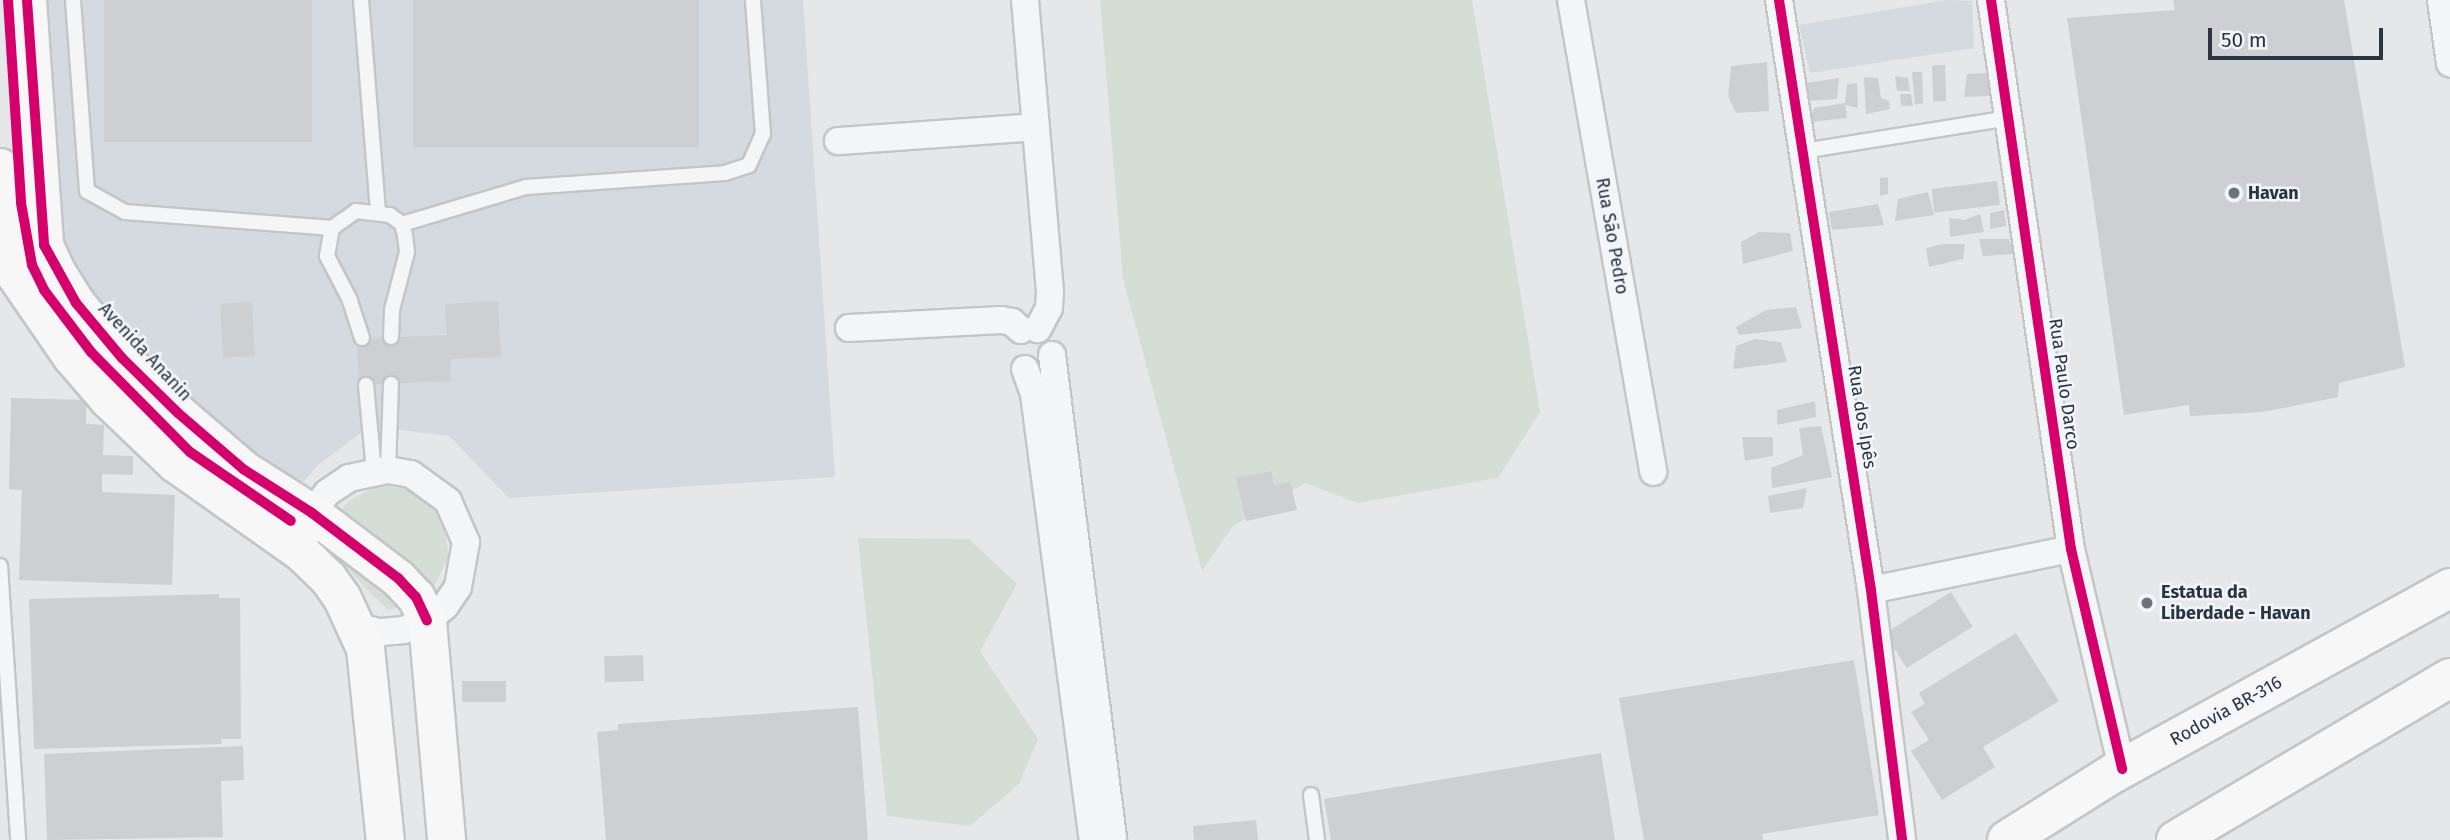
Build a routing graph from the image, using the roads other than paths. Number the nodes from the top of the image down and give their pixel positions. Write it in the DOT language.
graph roads {
  1 [pos="27,0"];
  2 [pos="73,0"];
  3 [pos="361,0"];
  4 [pos="753,0"];
  5 [pos="1025,0"];
  6 [pos="1571,0"];
  7 [pos="1779,0"];
  8 [pos="1991,0"];
  9 [pos="2441,0"];
  10 [pos="2450,63"];
  11 [pos="2008,118"];
  12 [pos="1036,127"];
  13 [pos="838,141"];
  14 [pos="1803,151"];
  15 [pos="0,167"];
  16 [pos="378,210"];
  17 [pos="402,224"];
  18 [pos="332,228"];
  19 [pos="849,328"];
  20 [pos="1030,329"];
  21 [pos="391,337"];
  22 [pos="362,338"];
  23 [pos="1052,355"];
  24 [pos="1025,369"];
  25 [pos="391,384"];
  26 [pos="366,385"];
  27 [pos="381,470"];
  28 [pos="1653,472"];
  29 [pos="312,513"];
  30 [pos="2071,549"];
  31 [pos="301,552"];
  32 [pos="0,566"];
  33 [pos="2450,588"];
  34 [pos="1871,590"];
  35 [pos="427,621"];
  36 [pos="357,627"];
  37 [pos="2450,678"];
  38 [pos="2122,769"];
  39 [pos="1311,795"];
  40 [pos="18,840"];
  41 [pos="385,840"];
  42 [pos="446,840"];
  43 [pos="1093,840"];
  44 [pos="1113,840"];
  45 [pos="1317,840"];
  46 [pos="1902,840"];
  47 [pos="2007,840"];
  48 [pos="2176,840"];
  1 -- 29 [label="main road, Avenida Ananin"];
  2 -- 18 [label="lane"];
  3 -- 16 [label="lane"];
  4 -- 17 [label="lane"];
  5 -- 12 [label="street"];
  6 -- 28 [label="street, Rua São Pedro"];
  7 -- 14 [label="street, Rua dos Ipês"];
  8 -- 11 [label="street, Rua Paulo Darco"];
  9 -- 10 [label="street"];
  11 -- 14 [label="lane"];
  11 -- 30 [label="street, Rua Paulo Darco"];
  12 -- 13 [label="street"];
  12 -- 20 [label="street"];
  14 -- 34 [label="street, Rua dos Ipês"];
  15 -- 31 [label="main road"];
  16 -- 17 [label="lane"];
  16 -- 18 [label="lane"];
  17 -- 21 [label="lane"];
  18 -- 22 [label="lane"];
  19 -- 20 [label="street"];
  20 -- 23 [label="street"];
  20 -- 24 [label="street"];
  23 -- 24 [label="street"];
  23 -- 44 [label="street"];
  24 -- 43 [label="street"];
  25 -- 27 [label="lane"];
  26 -- 27 [label="lane"];
  27 -- 29 [label="street"];
  27 -- 35 [label="street"];
  29 -- 31 [label="street"];
  29 -- 35 [label="main road, Avenida Ananin"];
  30 -- 34 [label="street"];
  30 -- 38 [label="street, Rua Paulo Darco"];
  31 -- 36 [label="main road"];
  32 -- 40 [label="lane"];
  33 -- 38 [label="highway, Rodovia BR-316"];
  34 -- 46 [label="street, Rua dos Ipês"];
  35 -- 36 [label="street"];
  35 -- 42 [label="main road, Avenida Ananin"];
  36 -- 41 [label="main road"];
  37 -- 48 [label="highway"];
  38 -- 47 [label="highway, Rodovia BR-316"];
  39 -- 45 [label="lane"];
}
